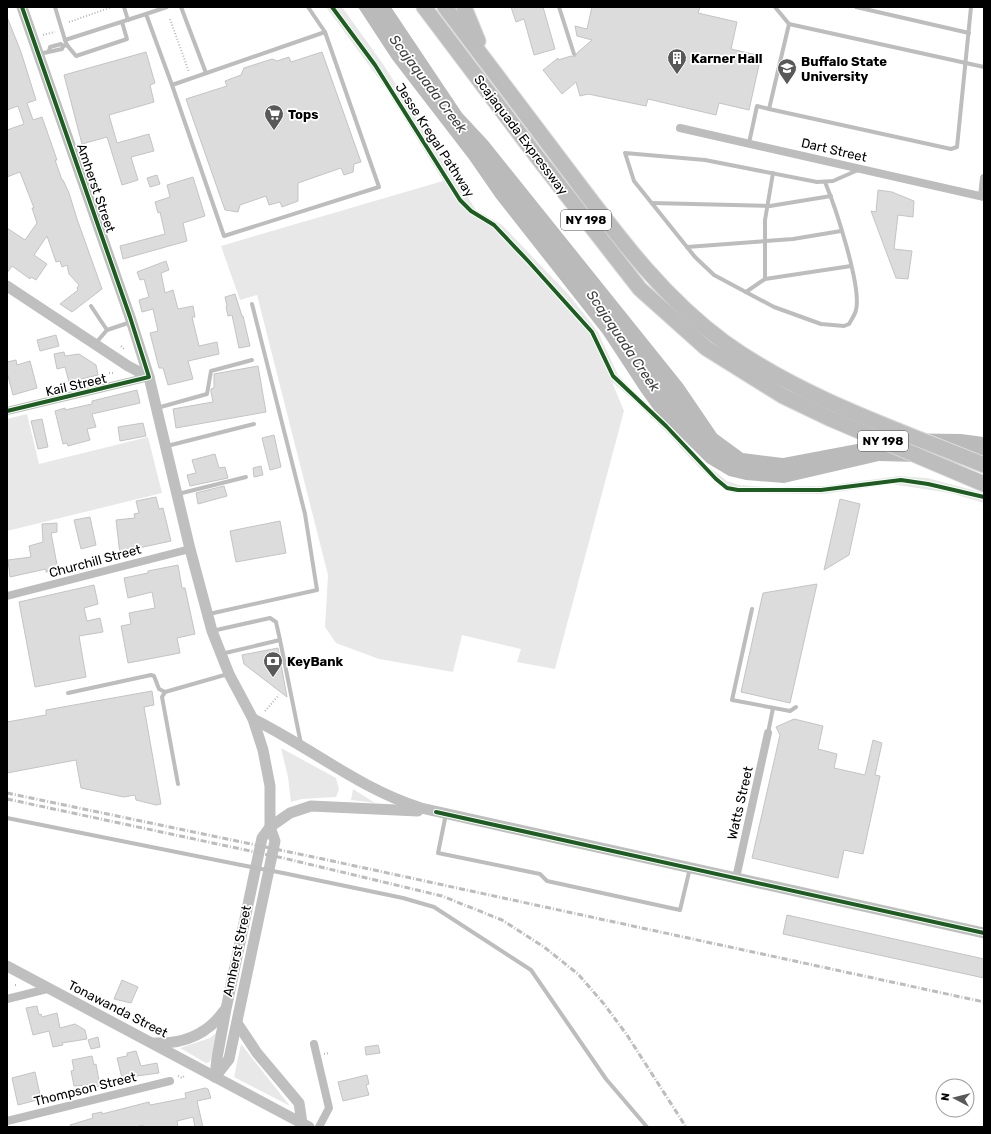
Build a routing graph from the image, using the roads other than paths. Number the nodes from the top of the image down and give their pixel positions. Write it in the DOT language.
graph roads {
  1 [pos="22,7"];
  2 [pos="55,7"];
  3 [pos="124,7"];
  4 [pos="168,7"];
  5 [pos="181,7"];
  6 [pos="308,7"];
  7 [pos="424,7"];
  8 [pos="445,7"];
  9 [pos="464,7"];
  10 [pos="559,7"];
  11 [pos="775,7"];
  12 [pos="856,7"];
  13 [pos="971,7"];
  14 [pos="146,14"];
  15 [pos="128,20"];
  16 [pos="122,22"];
  17 [pos="789,24"];
  18 [pos="325,32"];
  19 [pos="969,33"];
  20 [pos="65,44"];
  21 [pos="38,54"];
  22 [pos="574,54"];
  23 [pos="487,62"];
  24 [pos="966,63"];
  25 [pos="984,67"];
  26 [pos="206,73"];
  27 [pos="172,85"];
  28 [pos="769,109"];
  29 [pos="680,128"];
  30 [pos="749,143"];
  31 [pos="860,168"];
  32 [pos="773,173"];
  33 [pos="984,178"];
  34 [pos="825,182"];
  35 [pos="831,196"];
  36 [pos="983,196"];
  37 [pos="652,203"];
  38 [pos="768,206"];
  39 [pos="841,231"];
  40 [pos="765,241"];
  41 [pos="687,247"];
  42 [pos="851,266"];
  43 [pos="765,279"];
  44 [pos="7,286"];
  45 [pos="746,292"];
  46 [pos="252,304"];
  47 [pos="91,306"];
  48 [pos="132,321"];
  49 [pos="107,330"];
  50 [pos="95,344"];
  51 [pos="252,360"];
  52 [pos="149,377"];
  53 [pos="157,408"];
  54 [pos="7,411"];
  55 [pos="254,424"];
  56 [pos="166,446"];
  57 [pos="984,465"];
  58 [pos="246,477"];
  59 [pos="984,484"];
  60 [pos="178,494"];
  61 [pos="190,549"];
  62 [pos="7,596"];
  63 [pos="752,609"];
  64 [pos="207,615"];
  65 [pos="212,631"];
  66 [pos="280,640"];
  67 [pos="220,654"];
  68 [pos="229,674"];
  69 [pos="165,692"];
  70 [pos="68,693"];
  71 [pos="796,707"];
  72 [pos="773,708"];
  73 [pos="252,719"];
  74 [pos="768,733"];
  75 [pos="301,745"];
  76 [pos="178,784"];
  77 [pos="441,813"];
  78 [pos="7,818"];
  79 [pos="270,827"];
  80 [pos="690,868"];
  81 [pos="736,878"];
  82 [pos="984,933"];
  83 [pos="7,966"];
  84 [pos="47,988"];
  85 [pos="7,999"];
  86 [pos="226,1009"];
  87 [pos="237,1023"];
  88 [pos="153,1043"];
  89 [pos="314,1044"];
  90 [pos="215,1077"];
  91 [pos="173,1078"];
  92 [pos="7,1121"];
  93 [pos="306,1125"];
  94 [pos="319,1127"];
  95 [pos="647,1127"];
  1 -- 21 [label="street, Amherst Street"];
  2 -- 20 [label="lane"];
  3 -- 15 [label="lane"];
  4 -- 14 [label="lane"];
  5 -- 26 [label="lane"];
  6 -- 18 [label="lane"];
  7 -- 59 [label="highway, Scajaquada Expressway / NY 198"];
  8 -- 23 [label="highway, Scajaquada Expressway / NY 198"];
  9 -- 23 [label="highway"];
  10 -- 22 [label="lane"];
  11 -- 17 [label="lane"];
  12 -- 19 [label="lane"];
  13 -- 19 [label="lane"];
  14 -- 15 [label="lane"];
  14 -- 27 [label="lane"];
  15 -- 16 [label="lane"];
  16 -- 20 [label="lane"];
  16 -- 20 [label="lane"];
  17 -- 24 [label="lane"];
  17 -- 28 [label="lane"];
  18 -- 26 [label="lane"];
  18 -- 27 [label="lane"];
  19 -- 24 [label="lane"];
  20 -- 21 [label="lane"];
  21 -- 48 [label="street, Amherst Street"];
  23 -- 57 [label="highway, Scajaquada Expressway / NY 198"];
  24 -- 25 [label="lane"];
  24 -- 28 [label="lane"];
  26 -- 27 [label="lane"];
  28 -- 30 [label="lane"];
  29 -- 30 [label="street, Dart Street"];
  30 -- 31 [label="street, Dart Street"];
  31 -- 34 [label="lane"];
  31 -- 36 [label="street, Dart Street"];
  32 -- 34 [label="lane"];
  32 -- 37 [label="lane"];
  32 -- 38 [label="lane"];
  33 -- 36 [label="street"];
  34 -- 35 [label="lane"];
  35 -- 38 [label="lane"];
  35 -- 39 [label="lane"];
  37 -- 38 [label="lane"];
  37 -- 41 [label="lane"];
  38 -- 40 [label="lane"];
  39 -- 40 [label="lane"];
  39 -- 42 [label="lane"];
  40 -- 41 [label="lane"];
  40 -- 43 [label="lane"];
  41 -- 45 [label="lane"];
  42 -- 43 [label="lane"];
  42 -- 45 [label="lane"];
  43 -- 45 [label="lane"];
  44 -- 50 [label="street"];
  46 -- 64 [label="lane"];
  47 -- 49 [label="lane"];
  48 -- 49 [label="lane"];
  48 -- 52 [label="street, Amherst Street"];
  49 -- 50 [label="lane"];
  50 -- 52 [label="street"];
  51 -- 53 [label="lane"];
  52 -- 53 [label="street, Amherst Street"];
  52 -- 54 [label="street, Kail Street"];
  53 -- 56 [label="street, Amherst Street"];
  55 -- 56 [label="lane"];
  56 -- 60 [label="street, Amherst Street"];
  58 -- 60 [label="lane"];
  60 -- 61 [label="street, Amherst Street"];
  61 -- 62 [label="street, Churchill Street"];
  61 -- 64 [label="street, Amherst Street"];
  63 -- 72 [label="lane"];
  64 -- 65 [label="street, Amherst Street"];
  65 -- 66 [label="lane"];
  65 -- 67 [label="street, Amherst Street"];
  66 -- 67 [label="lane"];
  66 -- 75 [label="lane"];
  67 -- 68 [label="street, Amherst Street"];
  68 -- 69 [label="lane"];
  68 -- 73 [label="street, Amherst Street"];
  69 -- 70 [label="lane"];
  69 -- 76 [label="lane"];
  71 -- 72 [label="lane"];
  72 -- 74 [label="lane"];
  73 -- 75 [label="street"];
  73 -- 79 [label="street, Amherst Street"];
  74 -- 81 [label="street, Watts Street"];
  75 -- 77 [label="street"];
  77 -- 79 [label="street"];
  77 -- 80 [label="street"];
  77 -- 80 [label="lane"];
  78 -- 95 [label="lane, bridge"];
  79 -- 86 [label="street, Amherst Street"];
  79 -- 87 [label="street, Amherst Street"];
  80 -- 81 [label="street"];
  81 -- 82 [label="street"];
  83 -- 84 [label="street, Tonawanda Street"];
  84 -- 85 [label="street"];
  84 -- 88 [label="street, Tonawanda Street"];
  86 -- 88 [label="street"];
  86 -- 90 [label="street, Amherst Street"];
  87 -- 90 [label="street, Amherst Street"];
  87 -- 93 [label="street"];
  88 -- 90 [label="street, Tonawanda Street"];
  89 -- 94 [label="street"];
  90 -- 93 [label="street"];
  91 -- 92 [label="street, Thompson Street"];
}
